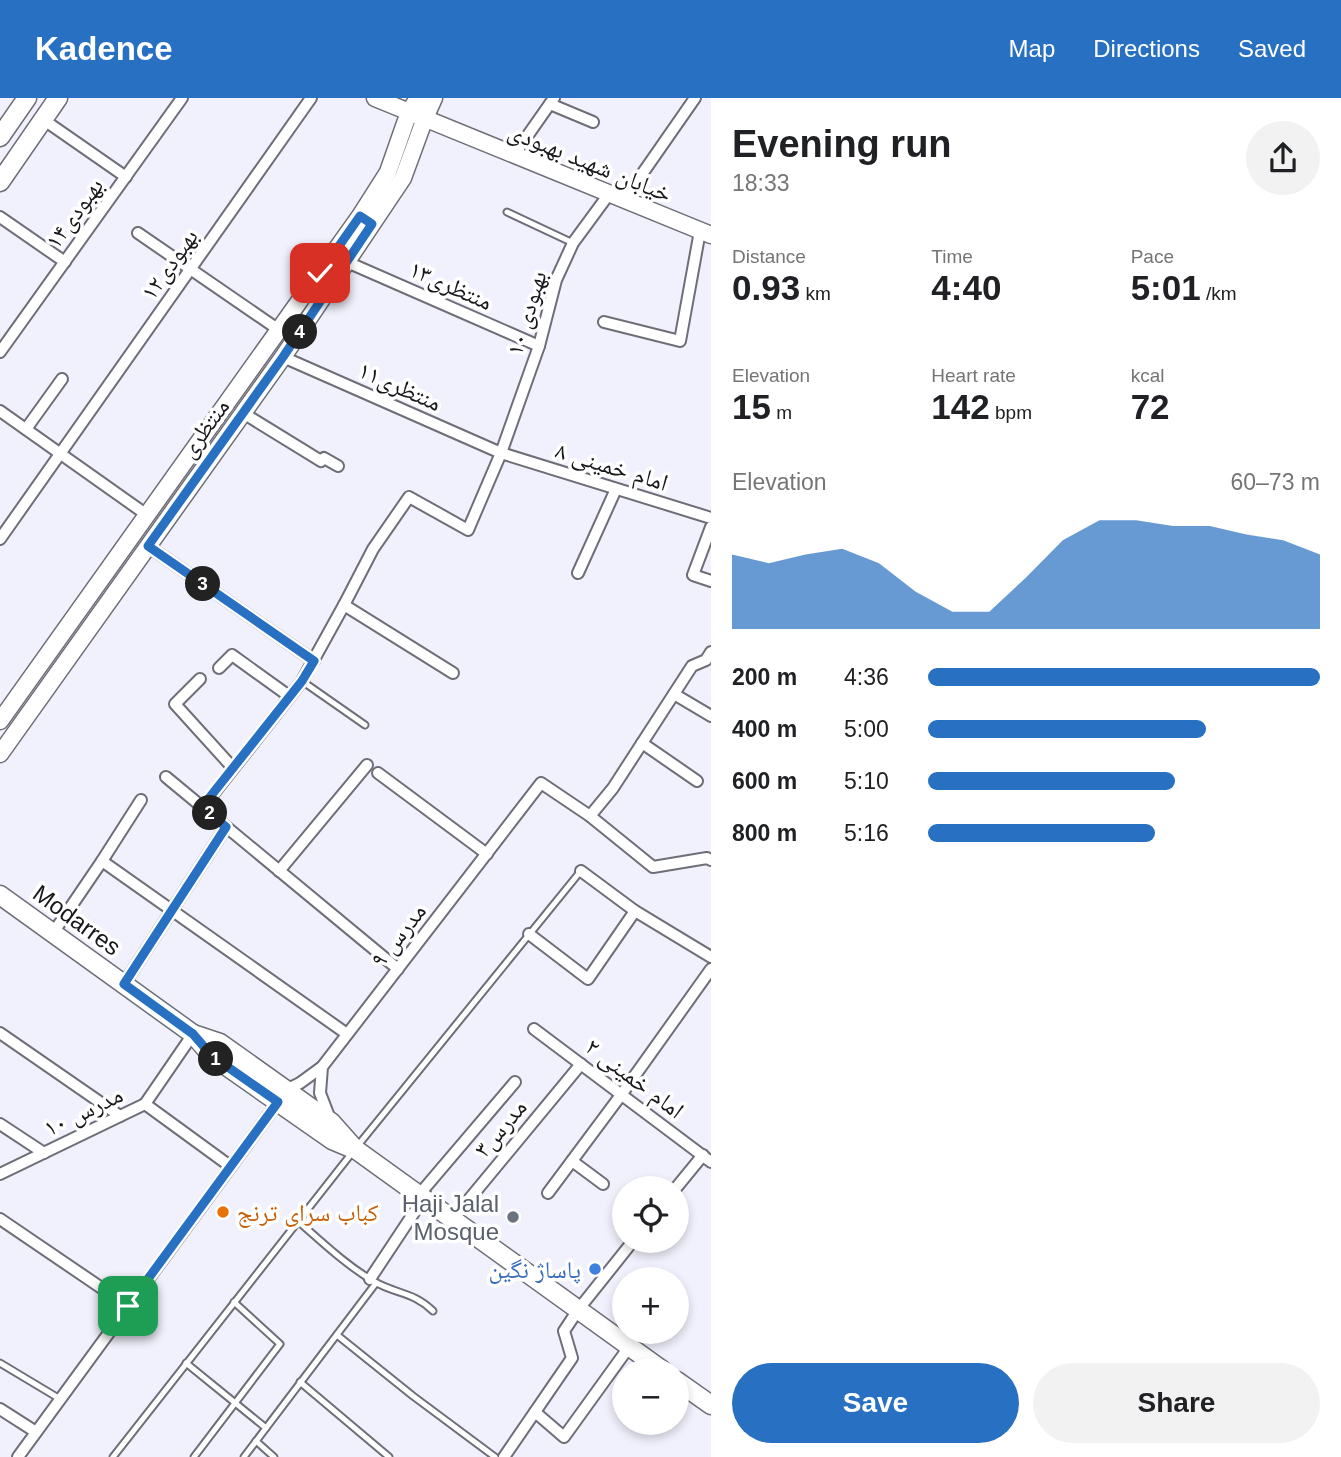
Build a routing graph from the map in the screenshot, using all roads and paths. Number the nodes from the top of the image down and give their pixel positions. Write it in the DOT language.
graph roads {
  1 [pos="27,98"];
  2 [pos="58,98"];
  3 [pos="182,98"];
  4 [pos="311,98"];
  5 [pos="375,98"];
  6 [pos="434,98"];
  7 [pos="695,98"];
  8 [pos="552,101"];
  9 [pos="417,109"];
  10 [pos="44,120"];
  11 [pos="593,122"];
  12 [pos="0,137"];
  13 [pos="514,155"];
  14 [pos="126,177"];
  15 [pos="0,182"];
  16 [pos="616,197"];
  17 [pos="507,212"];
  18 [pos="0,217"];
  19 [pos="366,220"];
  20 [pos="138,233"];
  21 [pos="705,233"];
  22 [pos="573,243"];
  23 [pos="65,262"];
  24 [pos="346,262"];
  25 [pos="191,269"];
  26 [pos="604,322"];
  27 [pos="279,330"];
  28 [pos="539,346"];
  29 [pos="0,352"];
  30 [pos="283,357"];
  31 [pos="62,379"];
  32 [pos="0,411"];
  33 [pos="243,413"];
  34 [pos="26,429"];
  35 [pos="61,453"];
  36 [pos="501,453"];
  37 [pos="338,466"];
  38 [pos="616,489"];
  39 [pos="147,515"];
  40 [pos="711,518"];
  41 [pos="711,527"];
  42 [pos="0,539"];
  43 [pos="148,546"];
  44 [pos="578,573"];
  45 [pos="711,581"];
  46 [pos="344,605"];
  47 [pos="711,652"];
  48 [pos="314,661"];
  49 [pos="219,668"];
  50 [pos="453,673"];
  51 [pos="200,679"];
  52 [pos="302,681"];
  53 [pos="674,694"];
  54 [pos="289,696"];
  55 [pos="711,716"];
  56 [pos="0,721"];
  57 [pos="365,725"];
  58 [pos="642,743"];
  59 [pos="1,751"];
  60 [pos="368,765"];
  61 [pos="233,768"];
  62 [pos="378,773"];
  63 [pos="166,777"];
  64 [pos="697,781"];
  65 [pos="141,800"];
  66 [pos="202,807"];
  67 [pos="590,816"];
  68 [pos="226,827"];
  69 [pos="487,854"];
  70 [pos="709,859"];
  71 [pos="102,861"];
  72 [pos="279,871"];
  73 [pos="581,871"];
  74 [pos="0,895"];
  75 [pos="172,910"];
  76 [pos="635,911"];
  77 [pos="53,933"];
  78 [pos="529,934"];
  79 [pos="711,957"];
  80 [pos="398,969"];
  81 [pos="711,969"];
  82 [pos="124,984"];
  83 [pos="534,1028"];
  84 [pos="0,1033"];
  85 [pos="193,1034"];
  86 [pos="348,1034"];
  87 [pos="581,1064"];
  88 [pos="322,1067"];
  89 [pos="515,1082"];
  90 [pos="621,1095"];
  91 [pos="281,1096"];
  92 [pos="145,1104"];
  93 [pos="120,1116"];
  94 [pos="331,1122"];
  95 [pos="0,1124"];
  96 [pos="355,1149"];
  97 [pos="44,1153"];
  98 [pos="707,1158"];
  99 [pos="572,1161"];
  100 [pos="230,1166"];
  101 [pos="0,1174"];
  102 [pos="688,1176"];
  103 [pos="603,1184"];
  104 [pos="548,1193"];
  105 [pos="421,1197"];
  106 [pos="0,1219"];
  107 [pos="452,1220"];
  108 [pos="298,1221"];
  109 [pos="623,1253"];
  110 [pos="373,1281"];
  111 [pos="234,1302"];
  112 [pos="128,1306"];
  113 [pos="578,1310"];
  114 [pos="433,1311"];
  115 [pos="337,1335"];
  116 [pos="629,1347"];
  117 [pos="645,1358"];
  118 [pos="0,1363"];
  119 [pos="186,1363"];
  120 [pos="300,1382"];
  121 [pos="689,1389"];
  122 [pos="60,1399"];
  123 [pos="235,1403"];
  124 [pos="711,1405"];
  125 [pos="0,1409"];
  126 [pos="535,1412"];
  127 [pos="265,1428"];
  128 [pos="36,1432"];
  129 [pos="256,1441"];
  130 [pos="18,1457"];
  131 [pos="113,1457"];
  132 [pos="194,1457"];
  133 [pos="244,1457"];
  134 [pos="274,1457"];
  135 [pos="389,1457"];
  136 [pos="495,1457"];
  137 [pos="504,1457"];
  1 -- 12 [label="main road"];
  2 -- 10 [label="main road"];
  3 -- 14 [label="street, بهبودی۱۴"];
  4 -- 25 [label="street, بهبودی۱۲"];
  5 -- 9 [label="street, خیابان شهید بهبودی"];
  6 -- 9 [label="street, منتظری"];
  7 -- 16 [label="street, بهبودی ۱۰"];
  8 -- 11 [label="street"];
  8 -- 13 [label="street"];
  9 -- 13 [label="street, خیابان شهید بهبودی"];
  9 -- 19 [label="street, منتظری"];
  10 -- 14 [label="street"];
  10 -- 15 [label="main road"];
  13 -- 16 [label="street, خیابان شهید بهبودی"];
  14 -- 23 [label="street, بهبودی۱۴"];
  16 -- 21 [label="street, خیابان شهید بهبودی"];
  16 -- 22 [label="street, بهبودی ۱۰"];
  17 -- 22 [label="lane"];
  18 -- 23 [label="street"];
  19 -- 24 [label="street, منتظری"];
  19 -- 27 [label="street, منتظری"];
  20 -- 25 [label="street"];
  21 -- 26 [label="street"];
  22 -- 28 [label="street, بهبودی ۱۰"];
  23 -- 29 [label="street, بهبودی۱۴"];
  24 -- 28 [label="street, منتظری۱۳"];
  24 -- 30 [label="street, منتظری"];
  25 -- 27 [label="street"];
  25 -- 35 [label="street, بهبودی۱۲"];
  27 -- 39 [label="street, منتظری"];
  28 -- 36 [label="street, بهبودی ۱۰"];
  30 -- 33 [label="street, منتظری"];
  30 -- 36 [label="street, منتظری۱۱"];
  31 -- 34 [label="street"];
  32 -- 34 [label="street"];
  33 -- 37 [label="street"];
  33 -- 43 [label="street, منتظری"];
  34 -- 35 [label="street"];
  35 -- 39 [label="street"];
  35 -- 42 [label="street, بهبودی۱۲"];
  36 -- 38 [label="street, امام خمینی ۸"];
  36 -- 46 [label="street, بهبودی ۱۰"];
  38 -- 40 [label="street, امام خمینی ۸"];
  38 -- 44 [label="street"];
  39 -- 56 [label="street, منتظری"];
  41 -- 45 [label="street"];
  43 -- 48 [label="street"];
  43 -- 59 [label="street, منتظری"];
  46 -- 48 [label="street"];
  46 -- 50 [label="street"];
  47 -- 53 [label="street"];
  48 -- 52 [label="street"];
  49 -- 54 [label="street"];
  51 -- 61 [label="street"];
  52 -- 54 [label="street"];
  52 -- 57 [label="lane"];
  53 -- 55 [label="street"];
  53 -- 58 [label="street"];
  54 -- 61 [label="street"];
  58 -- 64 [label="street"];
  58 -- 67 [label="street"];
  60 -- 72 [label="street"];
  61 -- 66 [label="street"];
  62 -- 69 [label="street"];
  63 -- 66 [label="street"];
  65 -- 71 [label="street"];
  66 -- 68 [label="street"];
  67 -- 69 [label="street, مدرس ۹"];
  67 -- 70 [label="street"];
  68 -- 72 [label="street"];
  68 -- 75 [label="street"];
  69 -- 80 [label="street, مدرس ۹"];
  71 -- 75 [label="street"];
  71 -- 77 [label="street"];
  72 -- 80 [label="street"];
  73 -- 76 [label="street"];
  73 -- 78 [label="lane"];
  74 -- 77 [label="main road, Modarres"];
  75 -- 82 [label="street"];
  75 -- 86 [label="street"];
  76 -- 78 [label="street"];
  76 -- 79 [label="street"];
  77 -- 82 [label="main road, Modarres"];
  78 -- 96 [label="lane"];
  80 -- 86 [label="street, مدرس ۹"];
  81 -- 90 [label="street"];
  82 -- 85 [label="main road, Modarres"];
  83 -- 87 [label="street, امام خمینی ۲"];
  84 -- 93 [label="street"];
  85 -- 91 [label="main road, Modarres"];
  85 -- 92 [label="street, مدرس ۱۰"];
  86 -- 88 [label="street, مدرس ۹"];
  87 -- 90 [label="street, امام خمینی ۲"];
  87 -- 107 [label="street, مدرس۳"];
  88 -- 91 [label="street, مدرس ۹"];
  88 -- 94 [label="street"];
  89 -- 105 [label="street"];
  90 -- 98 [label="street, امام خمینی ۲"];
  90 -- 99 [label="street"];
  91 -- 94 [label="main road, Modarres"];
  91 -- 96 [label="main road, Modarres"];
  91 -- 100 [label="street"];
  92 -- 93 [label="street, مدرس ۱۰"];
  92 -- 100 [label="street"];
  93 -- 97 [label="street, مدرس ۱۰"];
  94 -- 96 [label="main road, Modarres"];
  95 -- 97 [label="street"];
  96 -- 105 [label="main road, Modarres"];
  96 -- 108 [label="lane"];
  97 -- 101 [label="street, مدرس ۱۰"];
  98 -- 102 [label="street"];
  99 -- 103 [label="street"];
  99 -- 104 [label="street"];
  100 -- 112 [label="street"];
  105 -- 107 [label="main road, Modarres"];
  105 -- 110 [label="street"];
  106 -- 112 [label="street"];
  107 -- 113 [label="main road, Modarres"];
  108 -- 110 [label="lane"];
  108 -- 111 [label="lane"];
  109 -- 113 [label="street"];
  110 -- 114 [label="lane"];
  110 -- 115 [label="lane"];
  111 -- 119 [label="lane"];
  111 -- 123 [label="lane"];
  112 -- 122 [label="street"];
  113 -- 116 [label="main road, Modarres"];
  113 -- 126 [label="street"];
  115 -- 120 [label="lane"];
  115 -- 136 [label="lane"];
  116 -- 117 [label="main road, Modarres"];
  116 -- 126 [label="street"];
  118 -- 122 [label="lane"];
  119 -- 123 [label="lane"];
  119 -- 131 [label="lane"];
  120 -- 127 [label="lane"];
  120 -- 135 [label="lane"];
  121 -- 124 [label="main road"];
  122 -- 128 [label="street"];
  123 -- 127 [label="lane"];
  123 -- 132 [label="lane"];
  125 -- 128 [label="street"];
  126 -- 137 [label="street"];
  127 -- 129 [label="lane"];
  128 -- 130 [label="street"];
  129 -- 133 [label="lane"];
  129 -- 134 [label="lane"];
}
